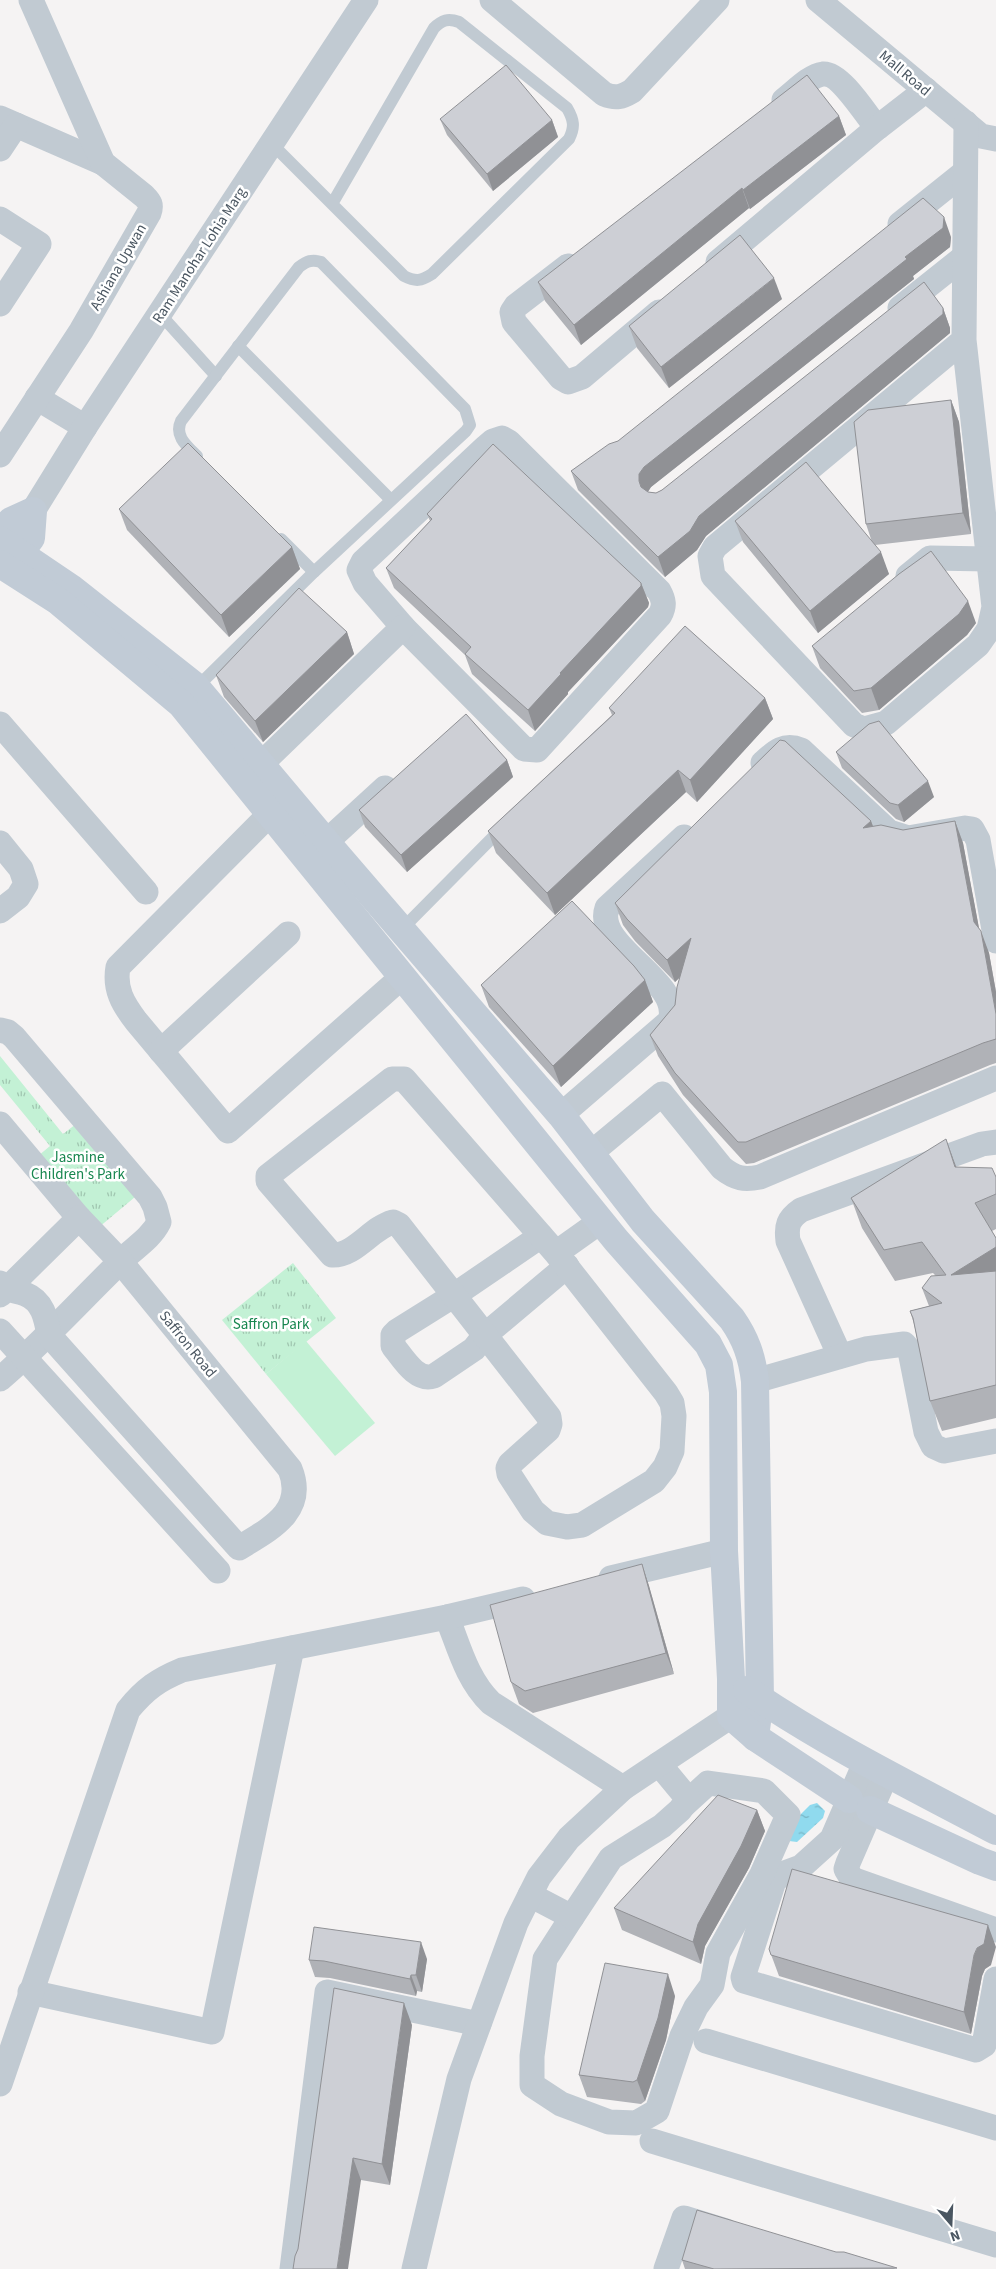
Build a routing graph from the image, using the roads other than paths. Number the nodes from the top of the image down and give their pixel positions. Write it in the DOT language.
graph roads {
  1 [pos="31,0"];
  2 [pos="366,0"];
  3 [pos="492,0"];
  4 [pos="717,0"];
  5 [pos="818,0"];
  6 [pos="926,90"];
  7 [pos="766,114"];
  8 [pos="8,121"];
  9 [pos="966,123"];
  10 [pos="877,128"];
  11 [pos="996,139"];
  12 [pos="272,144"];
  13 [pos="0,149"];
  14 [pos="103,163"];
  15 [pos="964,172"];
  16 [pos="332,204"];
  17 [pos="0,219"];
  18 [pos="879,240"];
  19 [pos="586,252"];
  20 [pos="964,257"];
  21 [pos="703,275"];
  22 [pos="673,300"];
  23 [pos="0,304"];
  24 [pos="160,314"];
  25 [pos="878,325"];
  26 [pos="964,340"];
  27 [pos="238,346"];
  28 [pos="216,376"];
  29 [pos="37,398"];
  30 [pos="85,427"];
  31 [pos="0,455"];
  32 [pos="204,463"];
  33 [pos="390,499"];
  34 [pos="33,511"];
  35 [pos="273,531"];
  36 [pos="4,557"];
  37 [pos="989,559"];
  38 [pos="314,572"];
  39 [pos="894,588"];
  40 [pos="403,626"];
  41 [pos="197,687"];
  42 [pos="0,724"];
  43 [pos="261,764"];
  44 [pos="400,774"];
  45 [pos="748,777"];
  46 [pos="270,814"];
  47 [pos="514,816"];
  48 [pos="699,823"];
  49 [pos="326,842"];
  50 [pos="0,843"];
  51 [pos="353,873"];
  52 [pos="146,892"];
  53 [pos="333,892"];
  54 [pos="0,911"];
  55 [pos="402,929"];
  56 [pos="288,934"];
  57 [pos="996,941"];
  58 [pos="402,977"];
  59 [pos="0,1030"];
  60 [pos="161,1051"];
  61 [pos="996,1078"];
  62 [pos="568,1123"];
  63 [pos="0,1124"];
  64 [pos="996,1142"];
  65 [pos="591,1153"];
  66 [pos="546,1154"];
  67 [pos="80,1218"];
  68 [pos="601,1221"];
  69 [pos="555,1251"];
  70 [pos="120,1261"];
  71 [pos="2,1289"];
  72 [pos="454,1296"];
  73 [pos="0,1331"];
  74 [pos="49,1335"];
  75 [pos="484,1335"];
  76 [pos="840,1356"];
  77 [pos="24,1358"];
  78 [pos="0,1379"];
  79 [pos="755,1381"];
  80 [pos="996,1441"];
  81 [pos="724,1551"];
  82 [pos="218,1571"];
  83 [pos="589,1583"];
  84 [pos="542,1594"];
  85 [pos="447,1617"];
  86 [pos="292,1648"];
  87 [pos="731,1679"];
  88 [pos="760,1699"];
  89 [pos="731,1716"];
  90 [pos="755,1736"];
  91 [pos="659,1764"];
  92 [pos="876,1768"];
  93 [pos="623,1788"];
  94 [pos="685,1804"];
  95 [pos="860,1804"];
  96 [pos="996,1831"];
  97 [pos="996,1867"];
  98 [pos="530,1895"];
  99 [pos="572,1916"];
  100 [pos="996,1930"];
  101 [pos="996,1979"];
  102 [pos="30,1992"];
  103 [pos="479,2024"];
  104 [pos="706,2041"];
  105 [pos="1,2072"];
  106 [pos="996,2128"];
  107 [pos="652,2141"];
  108 [pos="750,2238"];
  109 [pos="996,2245"];
  110 [pos="292,2269"];
  111 [pos="414,2269"];
  112 [pos="666,2269"];
  1 -- 14 [label="street, Ashiana Upwan"];
  2 -- 12 [label="street, Ram Manohar Lohia Marg"];
  3 -- 4 [label="street"];
  5 -- 6 [label="street, Mall Road"];
  6 -- 9 [label="street, Mall Road"];
  6 -- 10 [label="street"];
  7 -- 10 [label="street"];
  8 -- 13 [label="street"];
  8 -- 14 [label="street"];
  9 -- 11 [label="street, Mall Road"];
  9 -- 15 [label="street"];
  10 -- 21 [label="street"];
  12 -- 16 [label="lane"];
  12 -- 24 [label="street, Ram Manohar Lohia Marg"];
  14 -- 29 [label="street, Ashiana Upwan"];
  15 -- 18 [label="street"];
  15 -- 20 [label="street"];
  16 -- 16 [label="lane"];
  17 -- 23 [label="street"];
  19 -- 22 [label="street"];
  20 -- 25 [label="street"];
  20 -- 26 [label="street"];
  24 -- 28 [label="lane"];
  24 -- 30 [label="street, Ram Manohar Lohia Marg"];
  26 -- 37 [label="street"];
  26 -- 37 [label="street"];
  27 -- 28 [label="lane"];
  27 -- 33 [label="lane"];
  27 -- 33 [label="lane"];
  28 -- 32 [label="lane"];
  29 -- 30 [label="street"];
  29 -- 31 [label="street, Ashiana Upwan"];
  30 -- 34 [label="street, Ram Manohar Lohia Marg"];
  33 -- 38 [label="lane"];
  34 -- 36 [label="street, Ram Manohar Lohia Marg"];
  35 -- 38 [label="lane"];
  36 -- 41 [label="street"];
  36 -- 46 [label="street"];
  37 -- 39 [label="street"];
  38 -- 41 [label="lane"];
  40 -- 40 [label="street"];
  40 -- 43 [label="street"];
  41 -- 43 [label="street"];
  42 -- 52 [label="street"];
  43 -- 49 [label="street"];
  44 -- 49 [label="street"];
  45 -- 57 [label="street"];
  46 -- 53 [label="street"];
  46 -- 60 [label="street"];
  47 -- 55 [label="lane"];
  48 -- 62 [label="street"];
  49 -- 51 [label="street"];
  50 -- 54 [label="street"];
  51 -- 53 [label="street"];
  51 -- 55 [label="street"];
  53 -- 58 [label="street"];
  55 -- 62 [label="street"];
  56 -- 60 [label="street"];
  58 -- 60 [label="street"];
  58 -- 66 [label="street"];
  59 -- 70 [label="street"];
  61 -- 65 [label="street"];
  62 -- 65 [label="street"];
  62 -- 66 [label="street"];
  63 -- 67 [label="street, Saffron Road"];
  64 -- 76 [label="street"];
  65 -- 79 [label="street"];
  66 -- 68 [label="street"];
  67 -- 70 [label="street, Saffron Road"];
  67 -- 71 [label="street"];
  68 -- 69 [label="street"];
  68 -- 81 [label="street"];
  69 -- 72 [label="street"];
  69 -- 72 [label="street"];
  69 -- 75 [label="street"];
  69 -- 75 [label="street"];
  70 -- 74 [label="street"];
  70 -- 74 [label="street, Saffron Road"];
  71 -- 74 [label="street"];
  72 -- 75 [label="street"];
  72 -- 75 [label="street"];
  73 -- 77 [label="street"];
  74 -- 77 [label="street"];
  76 -- 79 [label="street"];
  76 -- 80 [label="street"];
  77 -- 78 [label="street"];
  77 -- 82 [label="street"];
  79 -- 88 [label="street"];
  81 -- 83 [label="street"];
  81 -- 87 [label="street"];
  84 -- 85 [label="street"];
  85 -- 86 [label="street"];
  85 -- 93 [label="street"];
  86 -- 102 [label="street"];
  86 -- 102 [label="street"];
  87 -- 88 [label="street"];
  87 -- 89 [label="street"];
  88 -- 90 [label="street"];
  88 -- 92 [label="street"];
  89 -- 90 [label="street"];
  89 -- 91 [label="street"];
  90 -- 95 [label="street"];
  91 -- 93 [label="street"];
  91 -- 94 [label="street"];
  92 -- 95 [label="street"];
  92 -- 96 [label="street"];
  93 -- 98 [label="street"];
  94 -- 99 [label="street"];
  94 -- 99 [label="street"];
  95 -- 97 [label="street"];
  95 -- 100 [label="street"];
  95 -- 101 [label="street"];
  98 -- 99 [label="street"];
  98 -- 103 [label="street"];
  102 -- 105 [label="street"];
  103 -- 110 [label="street"];
  103 -- 111 [label="street"];
  104 -- 106 [label="street"];
  107 -- 109 [label="street"];
  108 -- 112 [label="street"];
}
